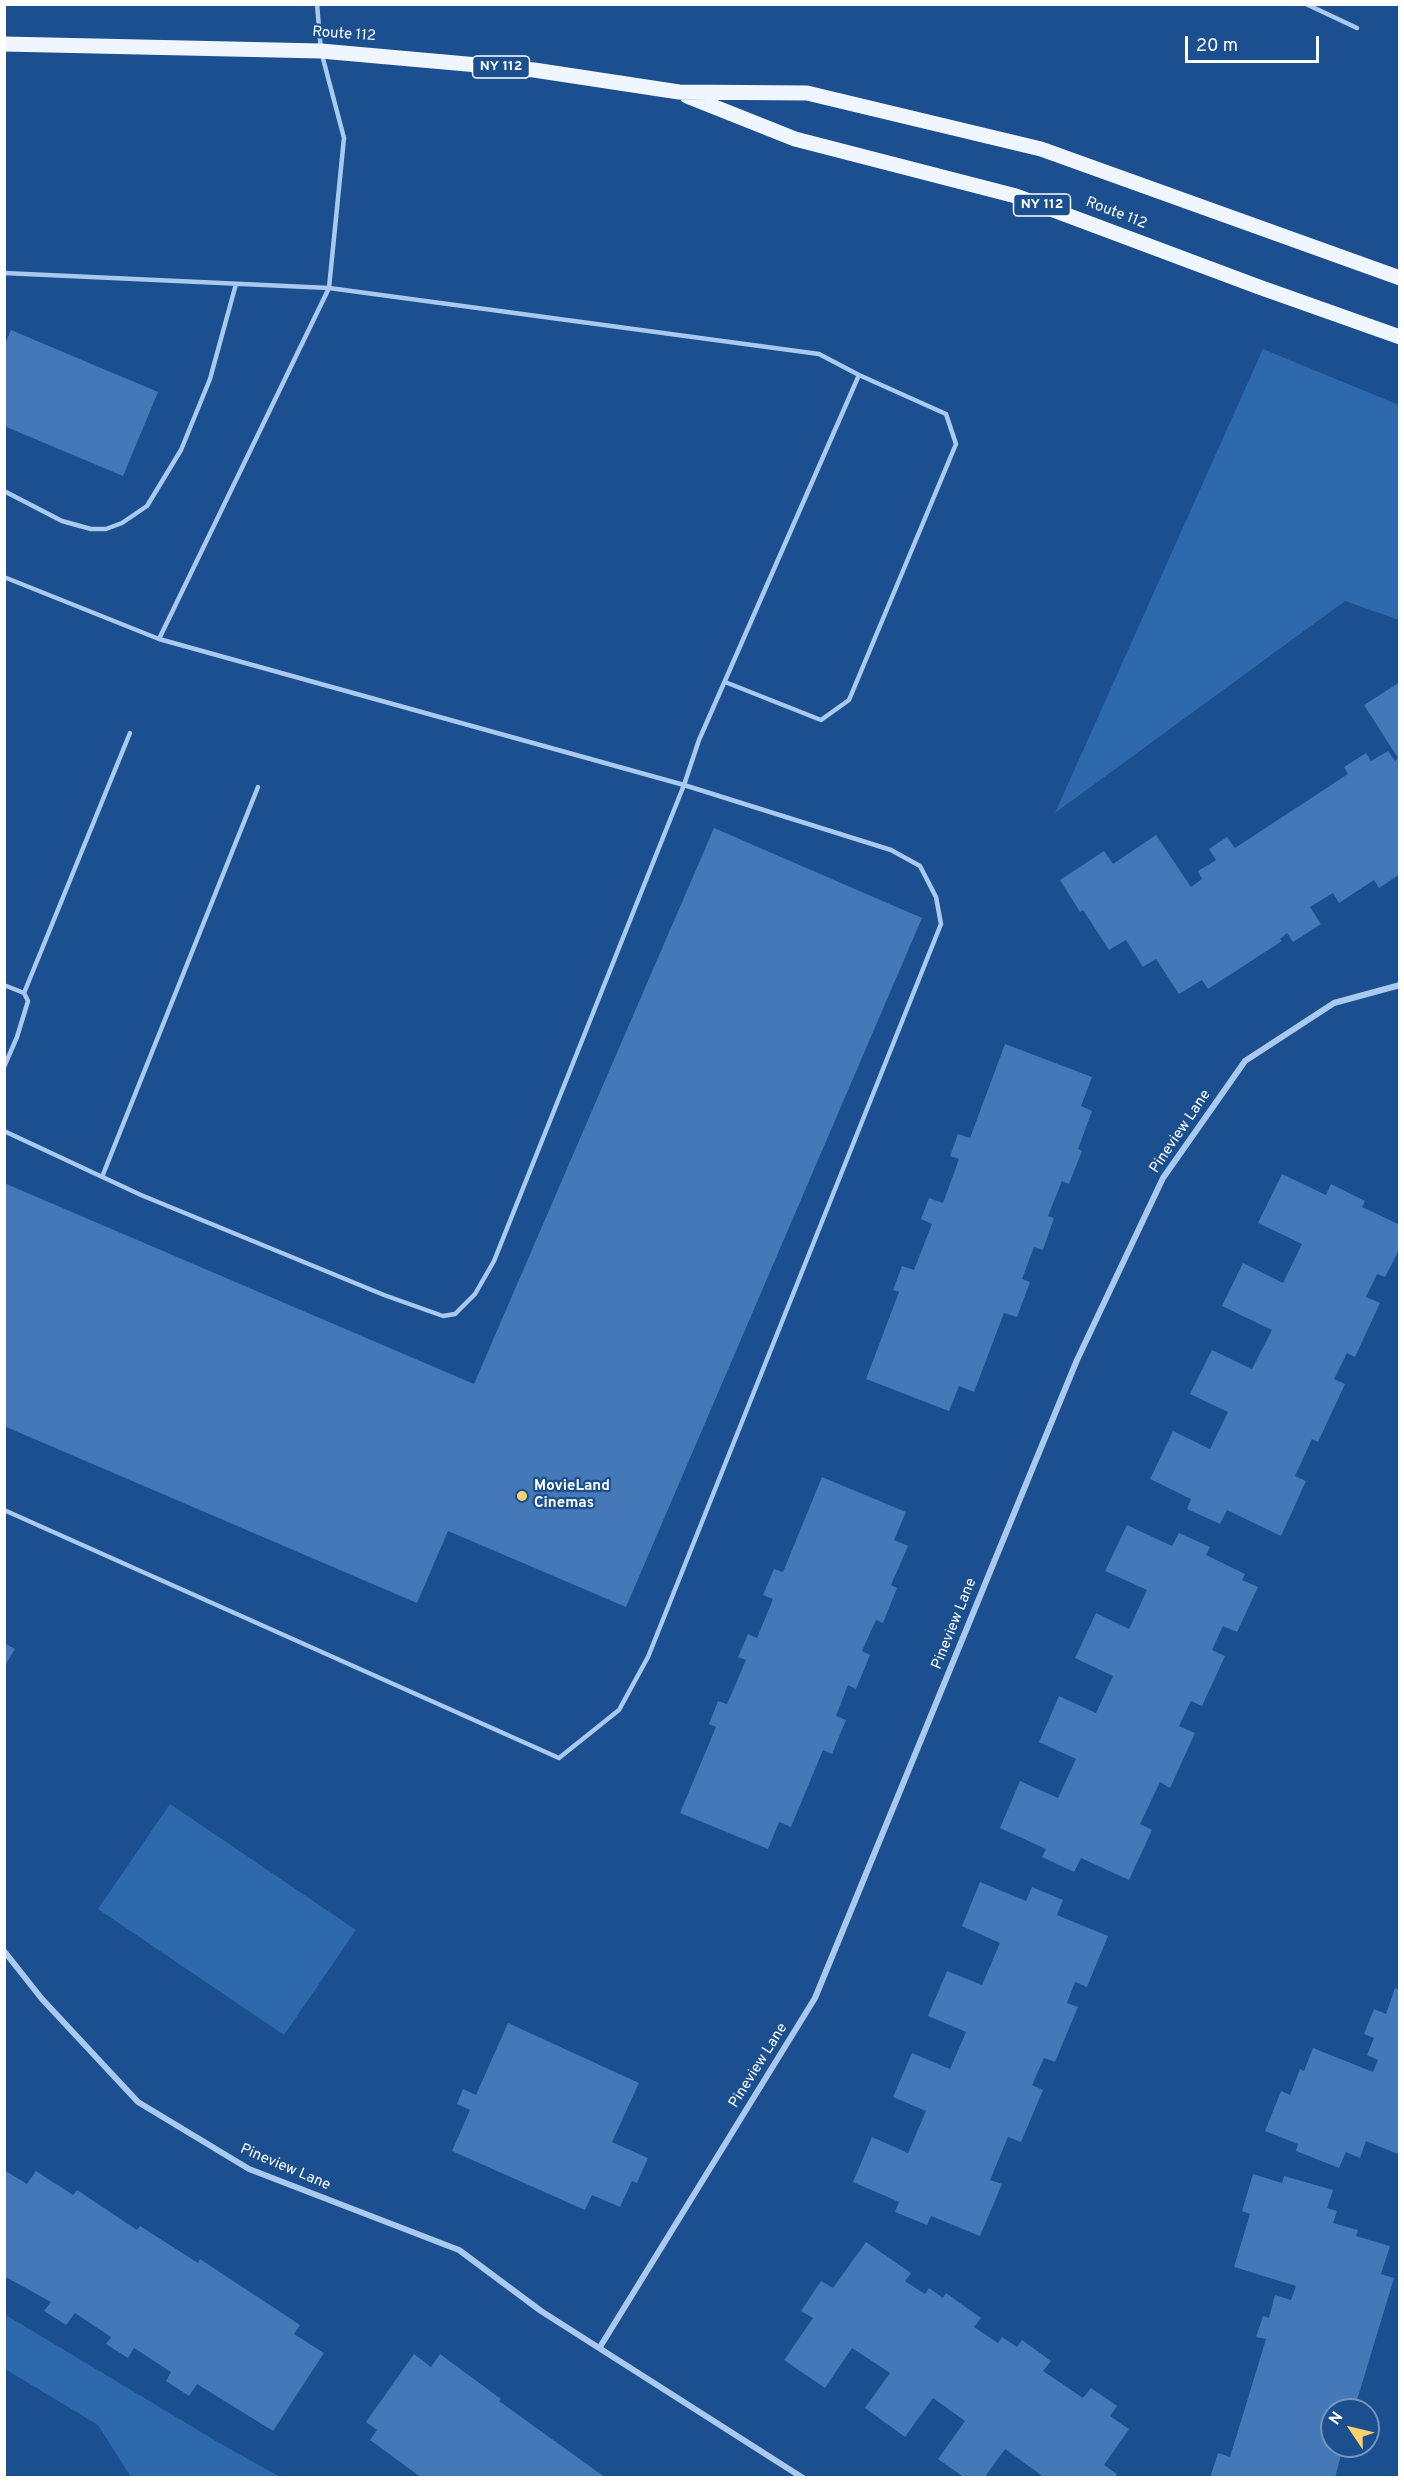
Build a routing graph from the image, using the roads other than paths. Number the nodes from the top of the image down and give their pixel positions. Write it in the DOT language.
graph roads {
  1 [pos="316,4"];
  2 [pos="1306,4"];
  3 [pos="1357,28"];
  4 [pos="4,44"];
  5 [pos="321,51"];
  6 [pos="679,92"];
  7 [pos="4,273"];
  8 [pos="1400,278"];
  9 [pos="236,284"];
  10 [pos="329,288"];
  11 [pos="1400,337"];
  12 [pos="859,375"];
  13 [pos="4,491"];
  14 [pos="4,577"];
  15 [pos="159,639"];
  16 [pos="724,682"];
  17 [pos="130,733"];
  18 [pos="684,785"];
  19 [pos="258,787"];
  20 [pos="4,985"];
  21 [pos="1400,985"];
  22 [pos="24,993"];
  23 [pos="4,1067"];
  24 [pos="4,1131"];
  25 [pos="102,1178"];
  26 [pos="4,1509"];
  27 [pos="4,1951"];
  28 [pos="600,2347"];
  29 [pos="803,2478"];
  1 -- 5 [label="lane"];
  2 -- 3 [label="lane"];
  4 -- 5 [label="main road, Route 112 / NY 112"];
  5 -- 6 [label="main road, Route 112 / NY 112"];
  5 -- 10 [label="lane"];
  6 -- 8 [label="main road, Route 112 / NY 112"];
  6 -- 11 [label="main road, Route 112 / NY 112"];
  7 -- 9 [label="lane"];
  9 -- 10 [label="lane"];
  9 -- 13 [label="lane"];
  10 -- 12 [label="lane"];
  10 -- 15 [label="lane"];
  12 -- 16 [label="lane"];
  12 -- 16 [label="lane"];
  14 -- 15 [label="lane"];
  15 -- 18 [label="lane"];
  16 -- 18 [label="lane"];
  17 -- 22 [label="lane"];
  18 -- 25 [label="lane"];
  18 -- 26 [label="lane"];
  19 -- 25 [label="lane"];
  20 -- 22 [label="lane"];
  21 -- 28 [label="street, Pineview Lane"];
  22 -- 23 [label="lane"];
  24 -- 25 [label="lane"];
  27 -- 28 [label="street, Pineview Lane"];
  28 -- 29 [label="street, Pineview Lane"];
}
